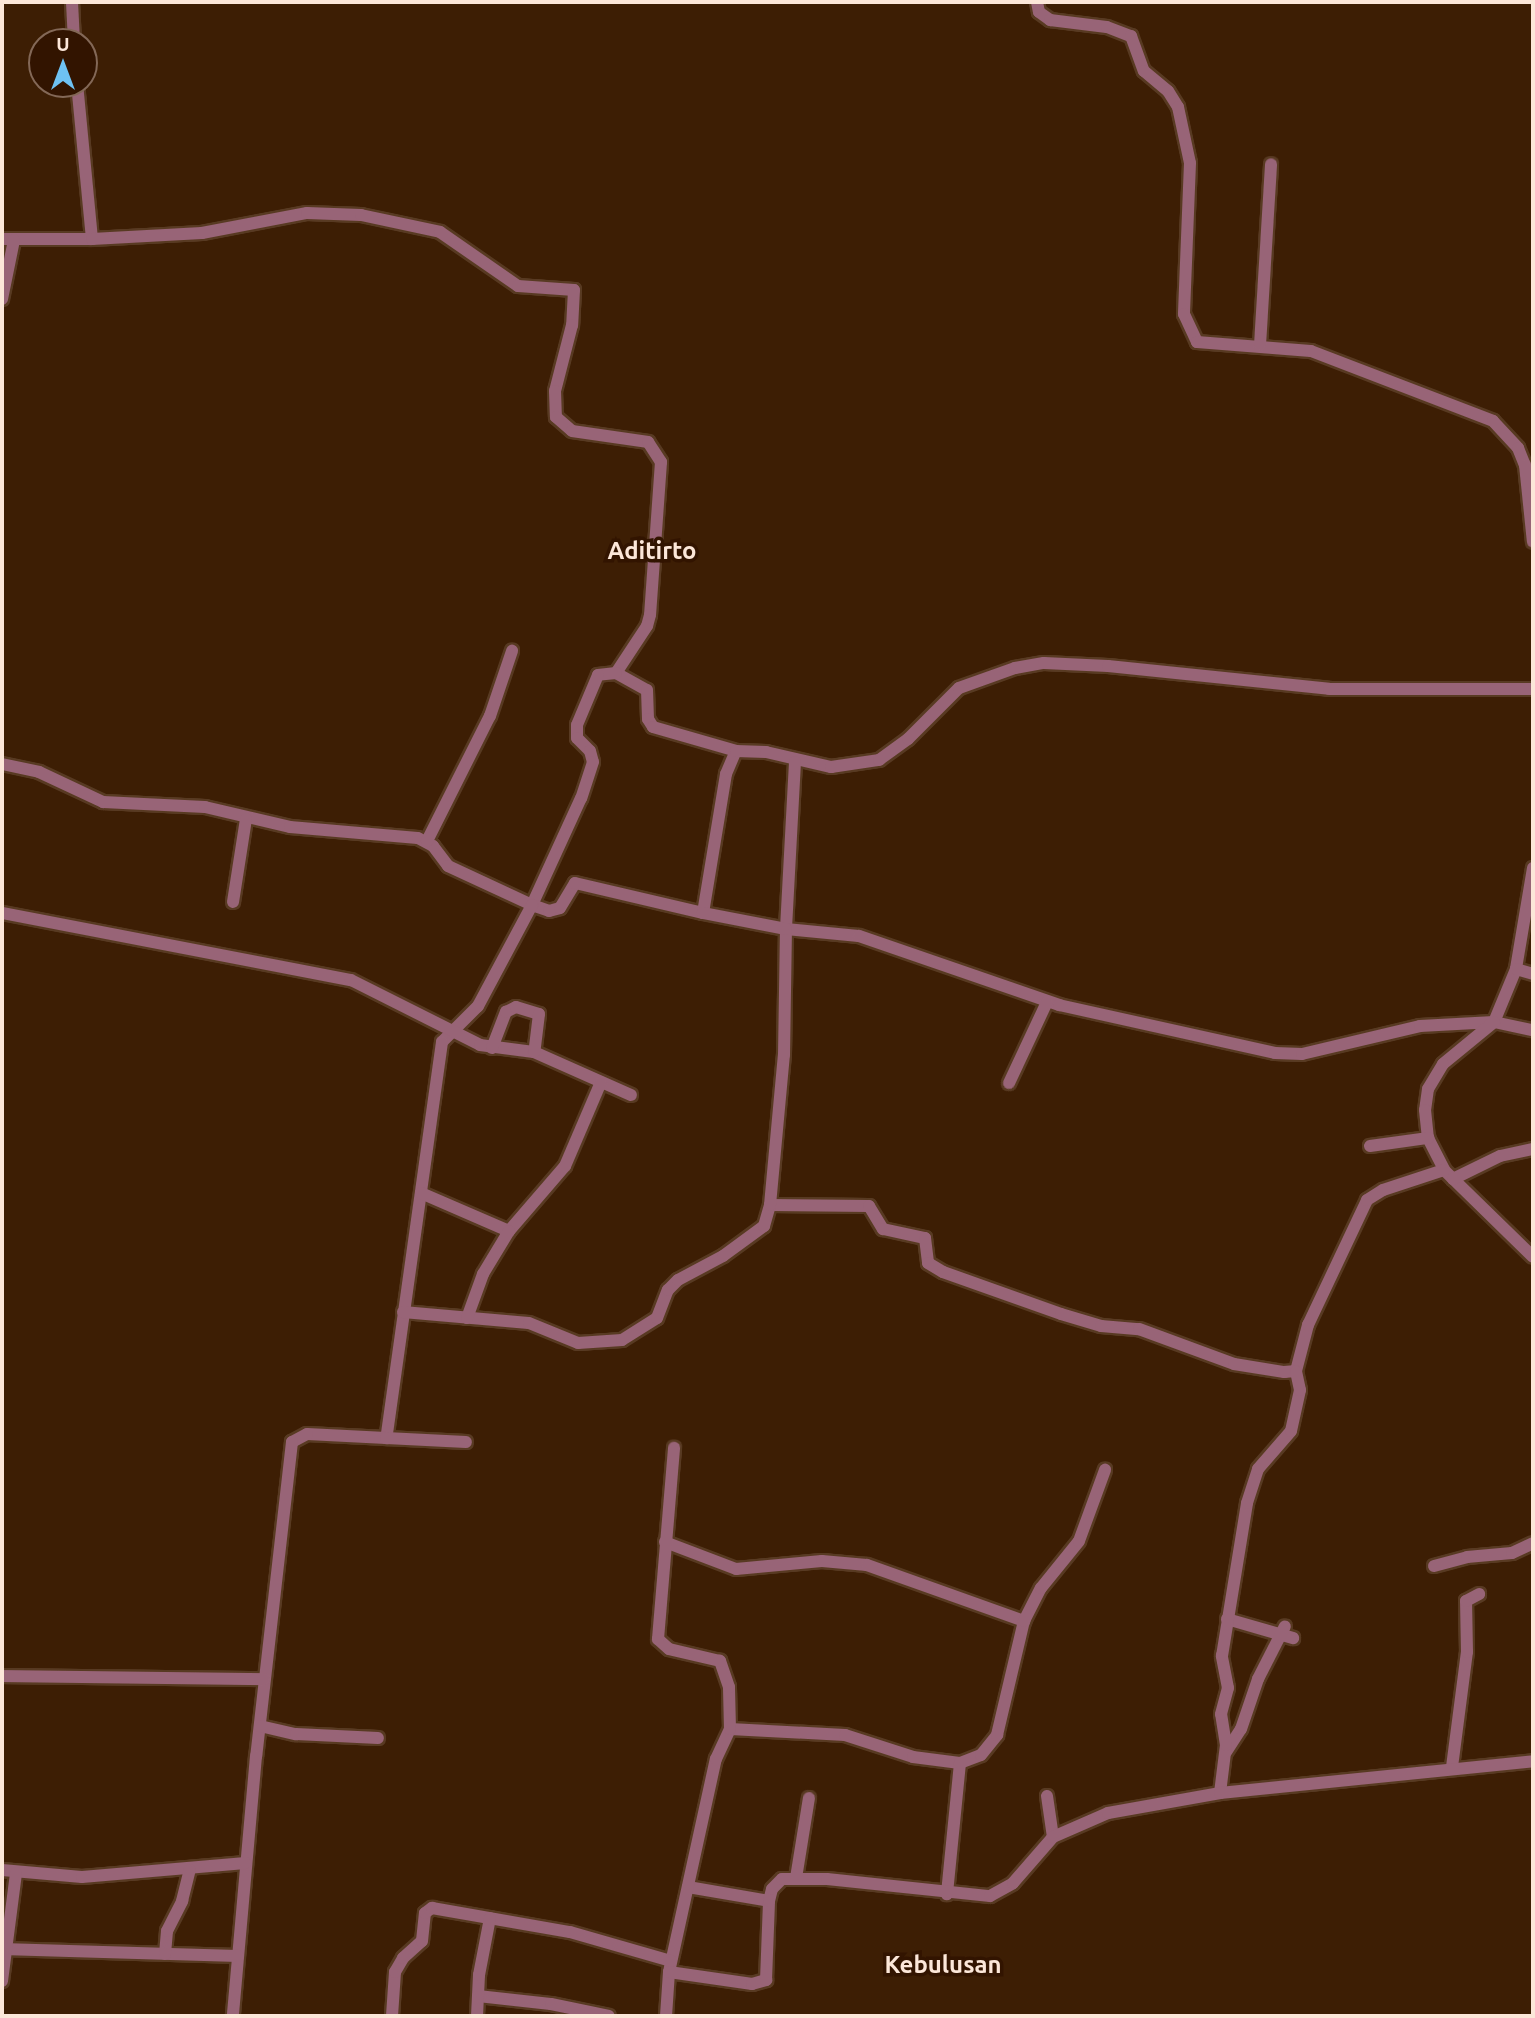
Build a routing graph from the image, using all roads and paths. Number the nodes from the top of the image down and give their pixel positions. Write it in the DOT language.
graph roads {
  1 [pos="72,2"];
  2 [pos="1037,2"];
  3 [pos="73,28"];
  4 [pos="78,98"];
  5 [pos="1270,164"];
  6 [pos="8,239"];
  7 [pos="92,239"];
  8 [pos="2,299"];
  9 [pos="1260,345"];
  10 [pos="1533,542"];
  11 [pos="512,651"];
  12 [pos="616,673"];
  13 [pos="1533,689"];
  14 [pos="736,751"];
  15 [pos="796,762"];
  16 [pos="2,764"];
  17 [pos="246,819"];
  18 [pos="427,841"];
  19 [pos="1533,868"];
  20 [pos="233,902"];
  21 [pos="532,905"];
  22 [pos="703,913"];
  23 [pos="2,914"];
  24 [pos="786,929"];
  25 [pos="1516,969"];
  26 [pos="1533,974"];
  27 [pos="1047,1002"];
  28 [pos="1494,1021"];
  29 [pos="1533,1030"];
  30 [pos="450,1031"];
  31 [pos="492,1048"];
  32 [pos="534,1052"];
  33 [pos="601,1082"];
  34 [pos="1009,1083"];
  35 [pos="631,1095"];
  36 [pos="1427,1138"];
  37 [pos="1370,1146"];
  38 [pos="1533,1149"];
  39 [pos="1448,1175"];
  40 [pos="421,1193"];
  41 [pos="770,1205"];
  42 [pos="509,1231"];
  43 [pos="1533,1257"];
  44 [pos="403,1312"];
  45 [pos="467,1318"];
  46 [pos="1296,1371"];
  47 [pos="386,1438"];
  48 [pos="466,1442"];
  49 [pos="674,1448"];
  50 [pos="1105,1470"];
  51 [pos="665,1542"];
  52 [pos="1533,1543"];
  53 [pos="1434,1566"];
  54 [pos="1479,1594"];
  55 [pos="1227,1619"];
  56 [pos="1024,1621"];
  57 [pos="2,1676"];
  58 [pos="264,1679"];
  59 [pos="260,1726"];
  60 [pos="730,1729"];
  61 [pos="377,1738"];
  62 [pos="1226,1752"];
  63 [pos="1533,1761"];
  64 [pos="960,1763"];
  65 [pos="1452,1767"];
  66 [pos="1220,1793"];
  67 [pos="1047,1796"];
  68 [pos="809,1798"];
  69 [pos="1053,1837"];
  70 [pos="245,1863"];
  71 [pos="2,1870"];
  72 [pos="190,1870"];
  73 [pos="16,1873"];
  74 [pos="796,1878"];
  75 [pos="688,1887"];
  76 [pos="947,1894"];
  77 [pos="769,1901"];
  78 [pos="490,1918"];
  79 [pos="3,1949"];
  80 [pos="165,1954"];
  81 [pos="238,1956"];
  82 [pos="670,1967"];
  83 [pos="2,1981"];
  84 [pos="478,1997"];
  85 [pos="233,2016"];
  86 [pos="392,2016"];
  87 [pos="477,2016"];
  88 [pos="609,2016"];
  89 [pos="666,2016"];
  1 -- 3 [label="street"];
  2 -- 9 [label="street"];
  4 -- 7 [label="street"];
  5 -- 9 [label="street"];
  6 -- 7 [label="street"];
  6 -- 8 [label="street"];
  7 -- 12 [label="street"];
  9 -- 10 [label="street"];
  11 -- 18 [label="street"];
  12 -- 14 [label="street"];
  12 -- 21 [label="street"];
  13 -- 15 [label="street"];
  14 -- 15 [label="street"];
  14 -- 22 [label="street"];
  15 -- 24 [label="street"];
  16 -- 17 [label="street"];
  17 -- 18 [label="street"];
  17 -- 20 [label="street"];
  18 -- 21 [label="street"];
  19 -- 25 [label="street"];
  21 -- 22 [label="street"];
  21 -- 30 [label="street"];
  22 -- 24 [label="street"];
  23 -- 30 [label="street"];
  24 -- 27 [label="street"];
  24 -- 41 [label="street"];
  25 -- 26 [label="street"];
  25 -- 28 [label="street"];
  27 -- 28 [label="street"];
  27 -- 34 [label="street"];
  28 -- 29 [label="street"];
  28 -- 36 [label="street"];
  30 -- 31 [label="street"];
  30 -- 40 [label="street"];
  31 -- 32 [label="street"];
  31 -- 32 [label="street"];
  32 -- 33 [label="street"];
  33 -- 35 [label="street"];
  33 -- 42 [label="street"];
  36 -- 37 [label="street"];
  36 -- 39 [label="street"];
  38 -- 39 [label="street"];
  39 -- 43 [label="street"];
  39 -- 46 [label="street"];
  40 -- 42 [label="street"];
  40 -- 44 [label="street"];
  41 -- 45 [label="street"];
  41 -- 46 [label="street"];
  42 -- 45 [label="street"];
  44 -- 45 [label="street"];
  44 -- 47 [label="street"];
  46 -- 55 [label="street"];
  47 -- 48 [label="street"];
  47 -- 58 [label="street"];
  49 -- 51 [label="street"];
  50 -- 56 [label="street"];
  51 -- 56 [label="street"];
  51 -- 60 [label="street"];
  52 -- 53 [label="street"];
  54 -- 65 [label="street"];
  55 -- 62 [label="street"];
  55 -- 62 [label="street"];
  56 -- 64 [label="street"];
  57 -- 58 [label="street"];
  58 -- 59 [label="street"];
  59 -- 61 [label="street"];
  59 -- 70 [label="street"];
  60 -- 64 [label="street"];
  60 -- 75 [label="street"];
  62 -- 66 [label="street"];
  63 -- 65 [label="street"];
  64 -- 76 [label="street"];
  65 -- 66 [label="street"];
  66 -- 69 [label="street"];
  67 -- 69 [label="street"];
  68 -- 74 [label="street"];
  69 -- 76 [label="street"];
  70 -- 72 [label="street"];
  70 -- 81 [label="street"];
  71 -- 73 [label="street"];
  72 -- 73 [label="street"];
  72 -- 80 [label="street"];
  73 -- 79 [label="street"];
  74 -- 76 [label="street"];
  74 -- 77 [label="street"];
  75 -- 77 [label="street"];
  75 -- 82 [label="street"];
  77 -- 82 [label="street"];
  78 -- 82 [label="street"];
  78 -- 84 [label="street"];
  78 -- 86 [label="street"];
  79 -- 80 [label="street"];
  79 -- 83 [label="street"];
  80 -- 81 [label="street"];
  81 -- 85 [label="street"];
  82 -- 89 [label="street"];
  84 -- 87 [label="street"];
  84 -- 88 [label="street"];
}
